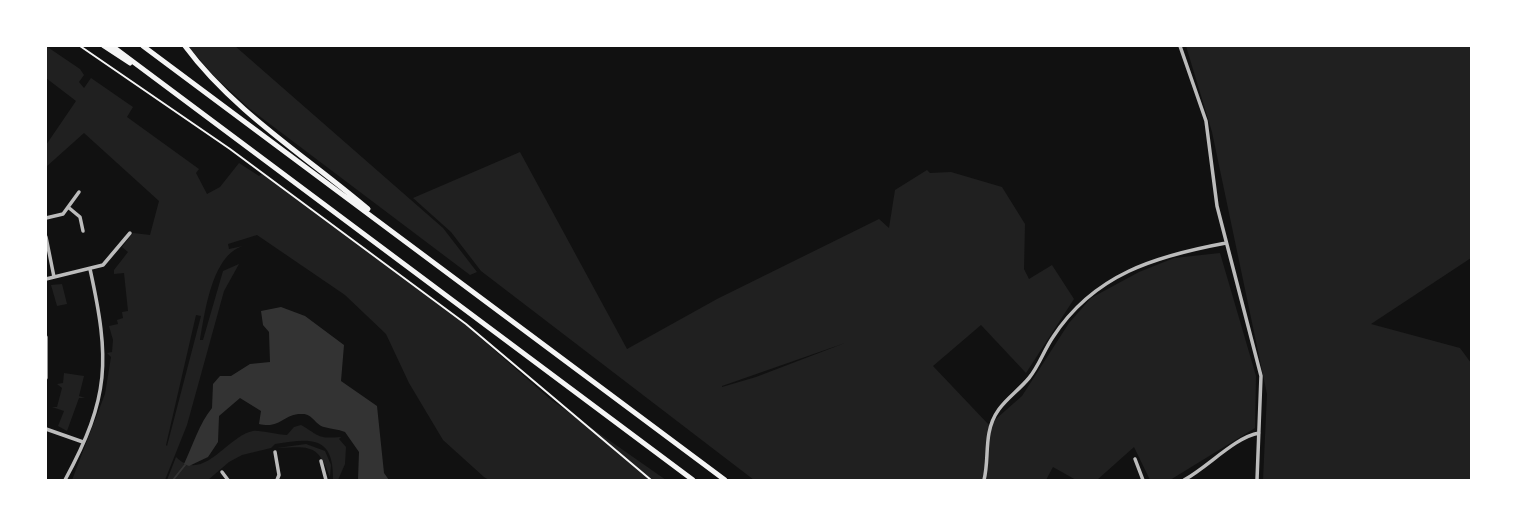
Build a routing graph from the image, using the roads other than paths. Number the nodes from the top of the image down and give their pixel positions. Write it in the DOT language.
graph roads {
  1 [pos="104,46"];
  2 [pos="112,46"];
  3 [pos="143,46"];
  4 [pos="185,46"];
  5 [pos="1180,46"];
  6 [pos="188,102"];
  7 [pos="79,192"];
  8 [pos="68,207"];
  9 [pos="46,218"];
  10 [pos="83,231"];
  11 [pos="130,233"];
  12 [pos="46,237"];
  13 [pos="405,241"];
  14 [pos="1226,243"];
  15 [pos="90,269"];
  16 [pos="54,277"];
  17 [pos="46,279"];
  18 [pos="46,337"];
  19 [pos="46,378"];
  20 [pos="46,429"];
  21 [pos="1259,433"];
  22 [pos="83,442"];
  23 [pos="275,452"];
  24 [pos="1135,459"];
  25 [pos="321,461"];
  26 [pos="222,472"];
  27 [pos="65,481"];
  28 [pos="228,481"];
  29 [pos="277,481"];
  30 [pos="326,481"];
  31 [pos="693,481"];
  32 [pos="725,481"];
  33 [pos="984,481"];
  34 [pos="1143,481"];
  35 [pos="1184,481"];
  36 [pos="1256,481"];
  1 -- 6 [label="highway"];
  2 -- 6 [label="highway"];
  3 -- 13 [label="highway"];
  4 -- 13 [label="highway"];
  5 -- 14 [label="street"];
  6 -- 31 [label="highway"];
  7 -- 8 [label="street"];
  8 -- 9 [label="street"];
  8 -- 10 [label="street"];
  11 -- 15 [label="street"];
  12 -- 16 [label="street"];
  13 -- 32 [label="highway"];
  14 -- 21 [label="street"];
  14 -- 33 [label="street"];
  15 -- 16 [label="street"];
  15 -- 22 [label="street"];
  16 -- 17 [label="street"];
  18 -- 19 [label="street"];
  20 -- 22 [label="street"];
  21 -- 35 [label="street"];
  21 -- 36 [label="street"];
  22 -- 27 [label="street"];
  23 -- 29 [label="street"];
  24 -- 34 [label="street"];
  25 -- 30 [label="street"];
  26 -- 28 [label="street"];
}
